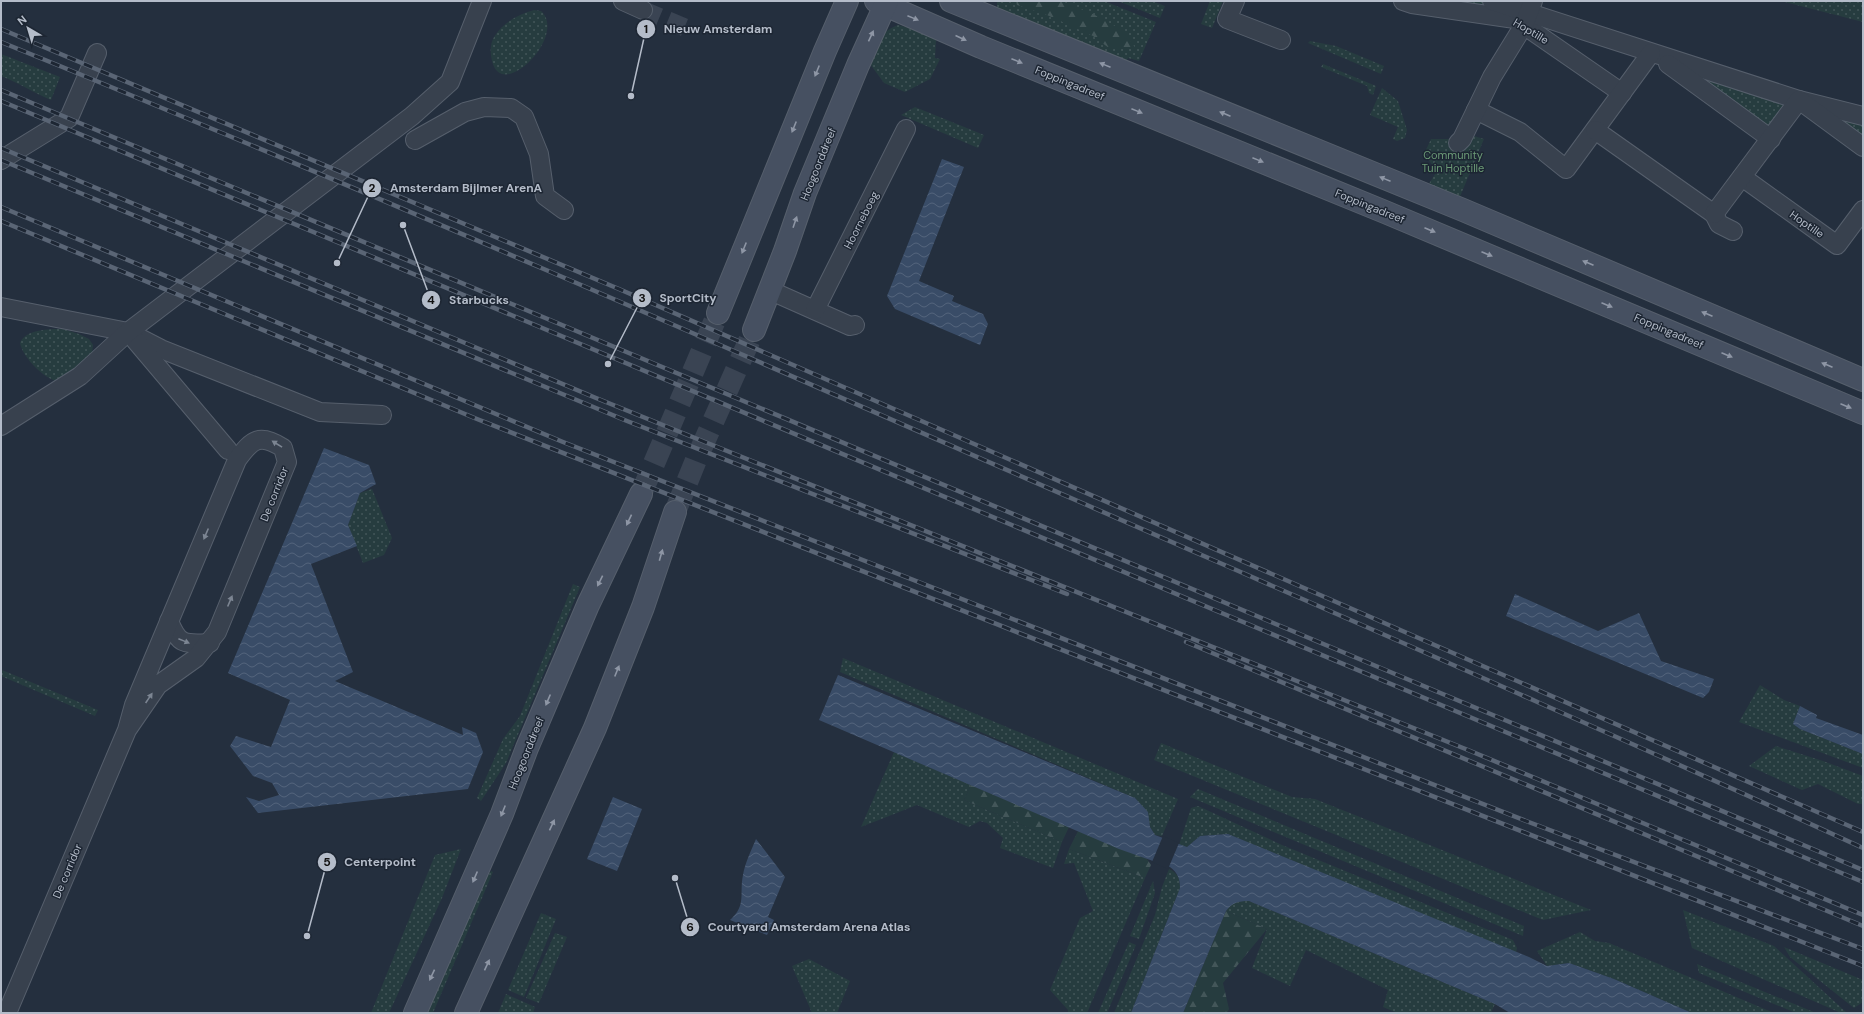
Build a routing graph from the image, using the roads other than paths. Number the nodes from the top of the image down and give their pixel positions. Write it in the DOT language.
graph roads {
  1 [pos="482,1"];
  2 [pos="623,1"];
  3 [pos="848,1"];
  4 [pos="1235,1"];
  5 [pos="1403,1"];
  6 [pos="1492,1"];
  7 [pos="952,2"];
  8 [pos="882,3"];
  9 [pos="643,10"];
  10 [pos="1529,13"];
  11 [pos="1281,40"];
  12 [pos="97,52"];
  13 [pos="1653,53"];
  14 [pos="1622,93"];
  15 [pos="1799,100"];
  16 [pos="1476,110"];
  17 [pos="412,116"];
  18 [pos="1863,116"];
  19 [pos="906,129"];
  20 [pos="1595,130"];
  21 [pos="1771,139"];
  22 [pos="1458,143"];
  23 [pos="1863,147"];
  24 [pos="1,160"];
  25 [pos="1742,177"];
  26 [pos="564,210"];
  27 [pos="1863,210"];
  28 [pos="1714,214"];
  29 [pos="1733,231"];
  30 [pos="769,290"];
  31 [pos="1,307"];
  32 [pos="815,310"];
  33 [pos="718,313"];
  34 [pos="855,325"];
  35 [pos="754,330"];
  36 [pos="128,332"];
  37 [pos="1863,380"];
  38 [pos="1863,413"];
  39 [pos="382,415"];
  40 [pos="1,426"];
  41 [pos="228,450"];
  42 [pos="641,494"];
  43 [pos="675,512"];
  44 [pos="169,622"];
  45 [pos="210,643"];
  46 [pos="127,730"];
  47 [pos="7,1013"];
  48 [pos="415,1013"];
  49 [pos="466,1013"];
  1 -- 17 [label="street"];
  2 -- 9 [label="street"];
  3 -- 33 [label="street, one-way"];
  4 -- 11 [label="street"];
  5 -- 10 [label="street, Hoptille"];
  6 -- 10 [label="street"];
  37 -- 7 [label="street, one-way"];
  30 -- 8 [label="street, Hoogoorddreef, one-way"];
  8 -- 38 [label="street, Foppingadreef, one-way"];
  10 -- 13 [label="street, Hoptille"];
  10 -- 14 [label="street, Hoptille"];
  10 -- 16 [label="street"];
  12 -- 24 [label="street"];
  13 -- 14 [label="street"];
  13 -- 15 [label="street, Hoptille"];
  13 -- 21 [label="street, Hoptille"];
  14 -- 20 [label="street"];
  15 -- 18 [label="street, Hoptille"];
  15 -- 21 [label="street"];
  15 -- 23 [label="street, Hoptille"];
  16 -- 20 [label="street"];
  16 -- 22 [label="street"];
  17 -- 26 [label="street"];
  17 -- 36 [label="street"];
  19 -- 32 [label="street, Hoorneboeg"];
  20 -- 28 [label="street"];
  21 -- 25 [label="street"];
  25 -- 27 [label="street, Hoptille"];
  25 -- 28 [label="street"];
  28 -- 29 [label="street"];
  30 -- 32 [label="street"];
  30 -- 35 [label="street, Hoogoorddreef"];
  31 -- 36 [label="street"];
  32 -- 34 [label="street"];
  36 -- 39 [label="street"];
  36 -- 40 [label="street"];
  36 -- 41 [label="street"];
  42 -- 48 [label="street, Hoogoorddreef, one-way"];
  49 -- 43 [label="street, one-way"];
  44 -- 45 [label="street, one-way"];
  45 -- 44 [label="street, De corridor, one-way"];
  44 -- 46 [label="street, De corridor"];
  46 -- 45 [label="street, De corridor, one-way"];
  46 -- 47 [label="street, De corridor"];
}
